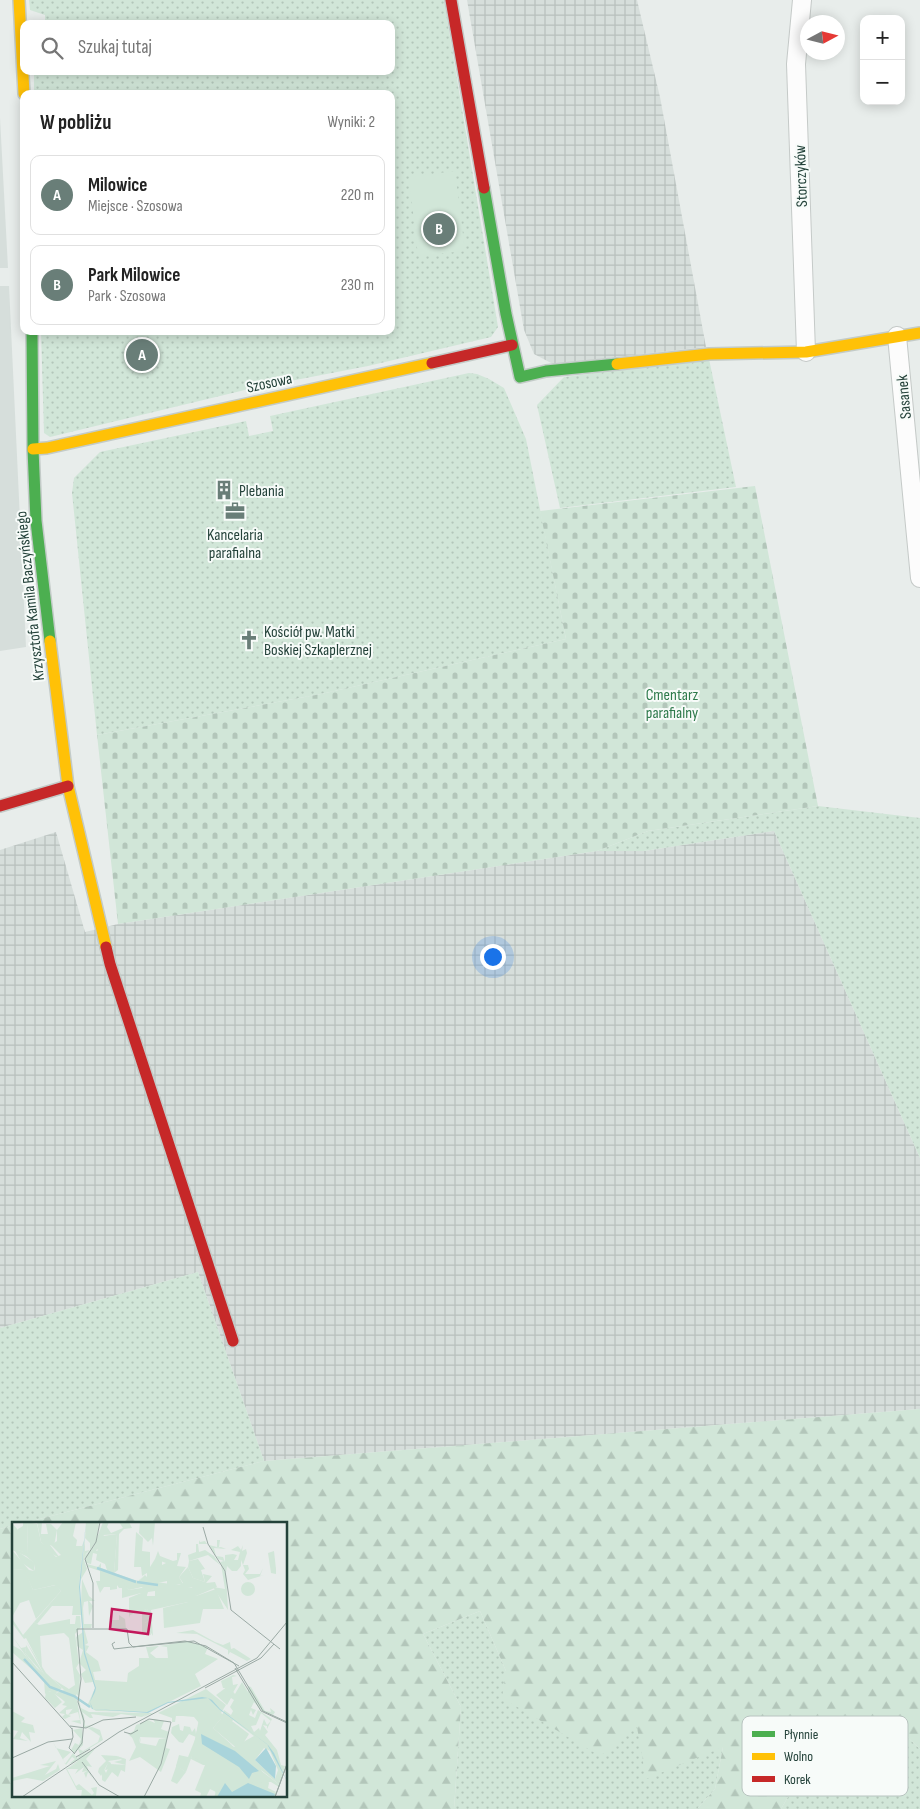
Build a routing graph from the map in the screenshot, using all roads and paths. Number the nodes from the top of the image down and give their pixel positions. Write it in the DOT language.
graph roads {
  1 [pos="19,0"];
  2 [pos="451,0"];
  3 [pos="802,0"];
  4 [pos="20,20"];
  5 [pos="23,75"];
  6 [pos="24,90"];
  7 [pos="920,333"];
  8 [pos="32,335"];
  9 [pos="898,336"];
  10 [pos="512,345"];
  11 [pos="806,352"];
  12 [pos="33,449"];
  13 [pos="920,578"];
  14 [pos="68,786"];
  15 [pos="0,806"];
  16 [pos="233,1341"];
  1 -- 4 [label="street"];
  2 -- 10 [label="street"];
  3 -- 11 [label="street, Storczyków"];
  5 -- 6 [label="street"];
  7 -- 9 [label="street"];
  8 -- 12 [label="street, Krzysztofa Kamila Baczyńskiego"];
  9 -- 11 [label="street"];
  9 -- 13 [label="street, Sasanek"];
  10 -- 11 [label="street"];
  10 -- 12 [label="street, Szosowa"];
  12 -- 14 [label="street, Krzysztofa Kamila Baczyńskiego"];
  14 -- 15 [label="street"];
  14 -- 16 [label="street, Krzysztofa Kamila Baczyńskiego"];
}
